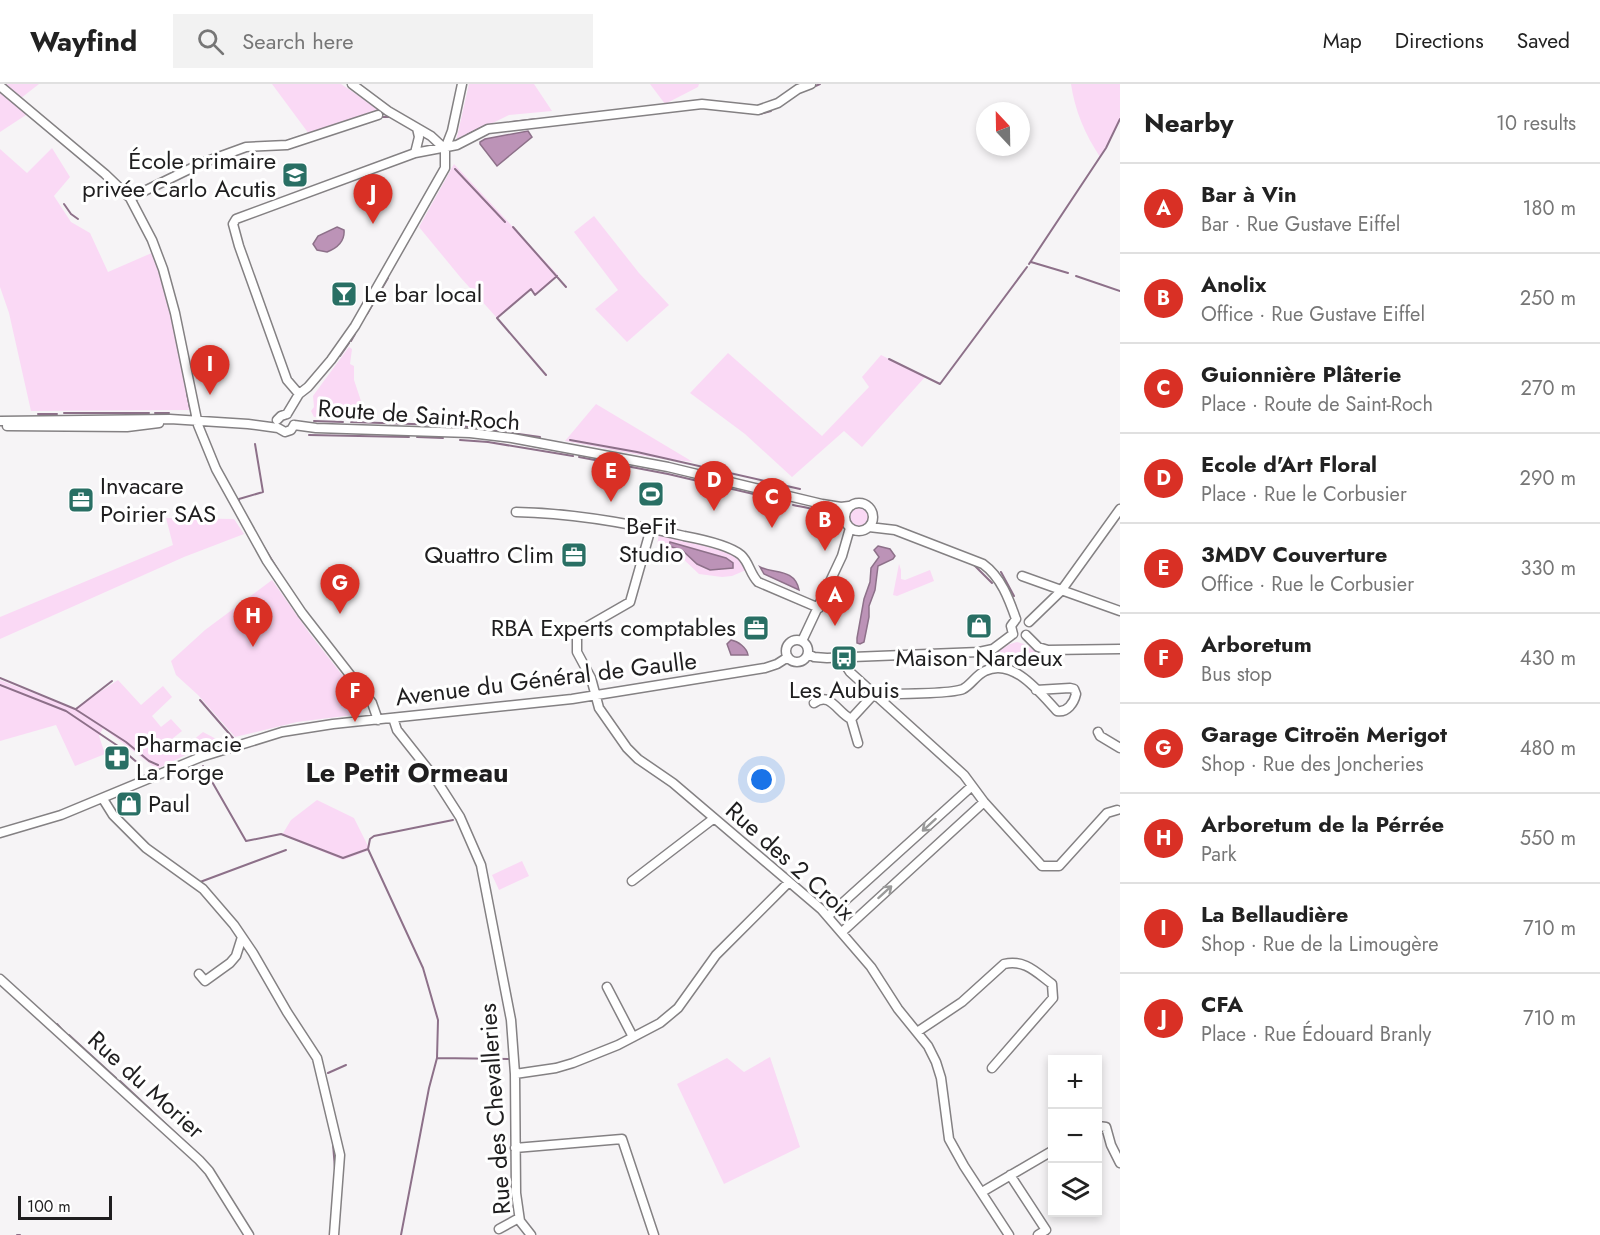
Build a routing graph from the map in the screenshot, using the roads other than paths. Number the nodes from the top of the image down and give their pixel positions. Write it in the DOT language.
graph roads {
  1 [pos="352,84"];
  2 [pos="462,84"];
  3 [pos="811,84"];
  4 [pos="0,86"];
  5 [pos="378,115"];
  6 [pos="417,128"];
  7 [pos="445,149"];
  8 [pos="415,153"];
  9 [pos="130,198"];
  10 [pos="299,394"];
  11 [pos="287,414"];
  12 [pos="180,420"];
  13 [pos="0,421"];
  14 [pos="198,422"];
  15 [pos="277,424"];
  16 [pos="294,425"];
  17 [pos="0,426"];
  18 [pos="822,504"];
  19 [pos="849,506"];
  20 [pos="1120,509"];
  21 [pos="516,512"];
  22 [pos="874,513"];
  23 [pos="845,517"];
  24 [pos="869,527"];
  25 [pos="651,528"];
  26 [pos="850,528"];
  27 [pos="860,531"];
  28 [pos="895,531"];
  29 [pos="842,556"];
  30 [pos="1022,576"];
  31 [pos="1061,591"];
  32 [pos="819,608"];
  33 [pos="1120,611"];
  34 [pos="1016,619"];
  35 [pos="1029,622"];
  36 [pos="1013,634"];
  37 [pos="1026,635"];
  38 [pos="802,641"];
  39 [pos="1120,649"];
  40 [pos="808,654"];
  41 [pos="788,657"];
  42 [pos="844,658"];
  43 [pos="1036,690"];
  44 [pos="874,694"];
  45 [pos="595,696"];
  46 [pos="814,703"];
  47 [pos="393,718"];
  48 [pos="851,719"];
  49 [pos="378,720"];
  50 [pos="1098,732"];
  51 [pos="858,743"];
  52 [pos="1120,748"];
  53 [pos="972,786"];
  54 [pos="103,799"];
  55 [pos="984,802"];
  56 [pos="1117,810"];
  57 [pos="713,819"];
  58 [pos="0,833"];
  59 [pos="632,881"];
  60 [pos="789,882"];
  61 [pos="828,916"];
  62 [pos="842,932"];
  63 [pos="242,937"];
  64 [pos="200,974"];
  65 [pos="0,979"];
  66 [pos="607,987"];
  67 [pos="917,1032"];
  68 [pos="633,1037"];
  69 [pos="992,1068"];
  70 [pos="515,1074"];
  71 [pos="1102,1126"];
  72 [pos="515,1148"];
  73 [pos="1048,1154"];
  74 [pos="1120,1163"];
  75 [pos="1010,1175"];
  76 [pos="982,1192"];
  77 [pos="519,1218"];
  78 [pos="499,1229"];
  79 [pos="249,1235"];
  80 [pos="334,1235"];
  81 [pos="531,1235"];
  82 [pos="654,1235"];
  83 [pos="1009,1235"];
  84 [pos="1038,1235"];
  1 -- 6 [label="street"];
  2 -- 7 [label="street"];
  3 -- 7 [label="street"];
  4 -- 9 [label="street"];
  5 -- 9 [label="street"];
  6 -- 7 [label="street"];
  6 -- 8 [label="street"];
  7 -- 8 [label="street"];
  7 -- 10 [label="street"];
  8 -- 10 [label="street"];
  9 -- 14 [label="street"];
  10 -- 11 [label="street"];
  11 -- 15 [label="street"];
  11 -- 16 [label="street"];
  12 -- 13 [label="street"];
  12 -- 14 [label="street"];
  12 -- 17 [label="street"];
  14 -- 15 [label="street"];
  14 -- 49 [label="street"];
  15 -- 16 [label="street"];
  16 -- 18 [label="street, Route de Saint-Roch"];
  18 -- 19 [label="street, Route de Saint-Roch"];
  18 -- 23 [label="street, Route de Saint-Roch"];
  19 -- 22 [label="street"];
  19 -- 23 [label="street"];
  20 -- 31 [label="street"];
  21 -- 25 [label="street"];
  22 -- 24 [label="street"];
  22 -- 28 [label="street"];
  23 -- 26 [label="street"];
  24 -- 27 [label="street"];
  24 -- 28 [label="street"];
  25 -- 32 [label="street"];
  25 -- 45 [label="street, Rue des 2 Croix"];
  26 -- 27 [label="street"];
  26 -- 29 [label="street"];
  27 -- 29 [label="street"];
  28 -- 34 [label="street"];
  29 -- 32 [label="street"];
  30 -- 31 [label="street"];
  31 -- 33 [label="street"];
  31 -- 35 [label="street"];
  32 -- 38 [label="street"];
  34 -- 35 [label="street"];
  34 -- 36 [label="street"];
  35 -- 37 [label="street"];
  36 -- 37 [label="street"];
  36 -- 42 [label="street"];
  37 -- 39 [label="street"];
  38 -- 40 [label="street"];
  38 -- 41 [label="street"];
  40 -- 41 [label="street"];
  40 -- 42 [label="street"];
  41 -- 45 [label="street, Avenue du Général de Gaulle"];
  42 -- 44 [label="street"];
  43 -- 44 [label="street"];
  44 -- 48 [label="street"];
  44 -- 53 [label="street"];
  45 -- 47 [label="street, Avenue du Général de Gaulle"];
  45 -- 57 [label="street, Rue des 2 Croix"];
  46 -- 48 [label="street"];
  47 -- 49 [label="street, Avenue du Général de Gaulle"];
  47 -- 70 [label="street, Rue des Chevalleries"];
  48 -- 51 [label="street"];
  49 -- 54 [label="street, Avenue du Général de Gaulle"];
  50 -- 52 [label="street"];
  53 -- 55 [label="street"];
  53 -- 61 [label="street, one-way"];
  54 -- 58 [label="street, Avenue du Général de Gaulle"];
  54 -- 63 [label="street"];
  55 -- 56 [label="street"];
  62 -- 55 [label="street, one-way"];
  57 -- 59 [label="street"];
  57 -- 60 [label="street, Rue des 2 Croix"];
  60 -- 61 [label="street, Rue des 2 Croix"];
  60 -- 68 [label="street"];
  61 -- 62 [label="street, Rue des 2 Croix"];
  62 -- 67 [label="street, Rue des 2 Croix"];
  63 -- 64 [label="street"];
  63 -- 80 [label="street"];
  65 -- 79 [label="street, Rue du Morier"];
  66 -- 68 [label="street"];
  67 -- 69 [label="street"];
  67 -- 76 [label="street, Rue des 2 Croix"];
  68 -- 70 [label="street"];
  70 -- 72 [label="street, Rue des Chevalleries"];
  71 -- 74 [label="street"];
  72 -- 77 [label="street, Rue des Chevalleries"];
  72 -- 82 [label="street"];
  73 -- 75 [label="street"];
  75 -- 76 [label="street"];
  75 -- 84 [label="street"];
  76 -- 83 [label="street, Rue des 2 Croix"];
  77 -- 78 [label="street"];
  77 -- 81 [label="street, Rue des Chevalleries"];
}
